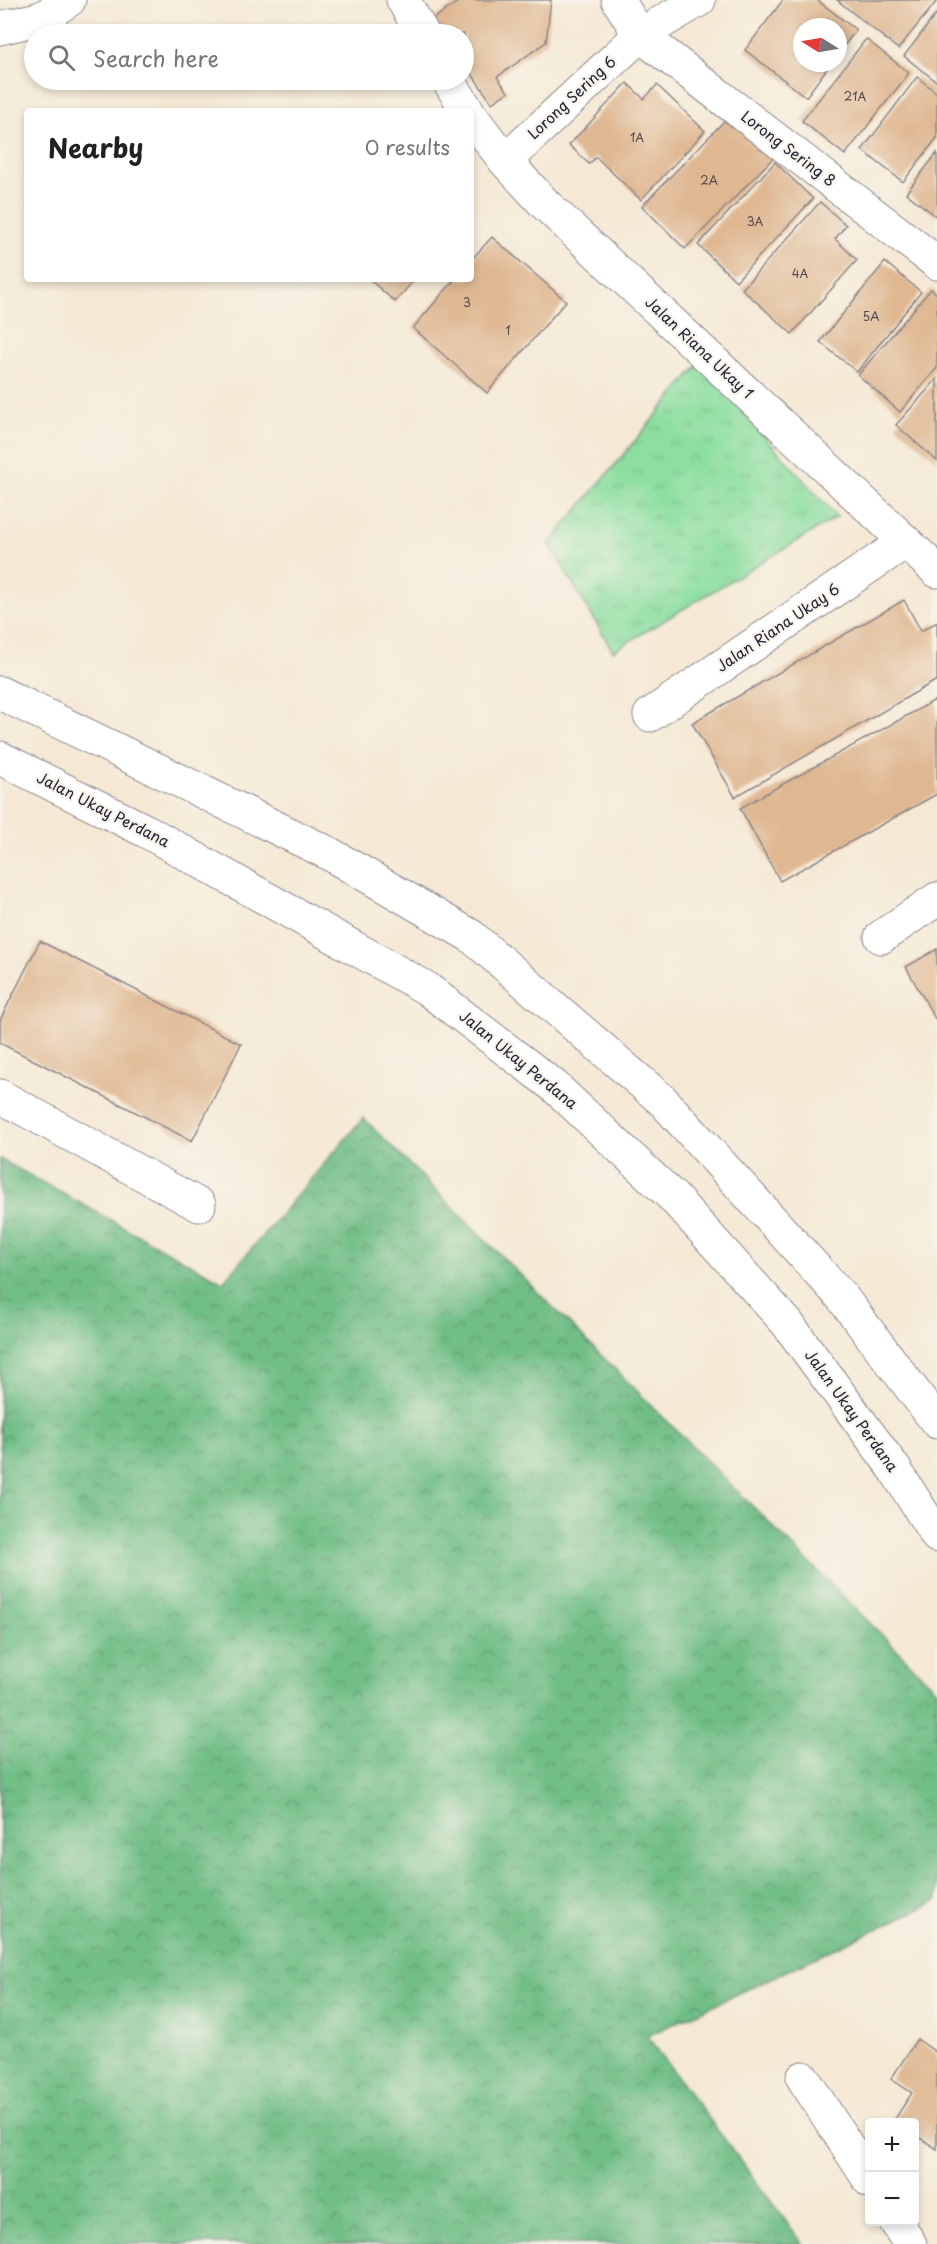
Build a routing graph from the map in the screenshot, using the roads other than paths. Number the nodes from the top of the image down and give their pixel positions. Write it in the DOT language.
graph roads {
  1 [pos="69,0"];
  2 [pos="404,0"];
  3 [pos="618,0"];
  4 [pos="699,0"];
  5 [pos="417,24"];
  6 [pos="0,28"];
  7 [pos="640,35"];
  8 [pos="454,90"];
  9 [pos="466,108"];
  10 [pos="474,120"];
  11 [pos="505,161"];
  12 [pos="937,263"];
  13 [pos="905,542"];
  14 [pos="937,571"];
  15 [pos="0,693"];
  16 [pos="650,715"];
  17 [pos="0,758"];
  18 [pos="937,899"];
  19 [pos="881,937"];
  20 [pos="0,1096"];
  21 [pos="199,1205"];
  22 [pos="937,1422"];
  23 [pos="937,1536"];
  24 [pos="803,2078"];
  25 [pos="865,2173"];
  26 [pos="899,2226"];
  27 [pos="910,2244"];
  1 -- 6 [label="street"];
  2 -- 5 [label="street"];
  3 -- 7 [label="street"];
  4 -- 7 [label="street, Lorong Sering 6"];
  7 -- 11 [label="street, Lorong Sering 6"];
  7 -- 12 [label="street, Lorong Sering 8"];
  8 -- 9 [label="street"];
  10 -- 11 [label="street, Jalan Riana Ukay 1"];
  11 -- 13 [label="street, Jalan Riana Ukay 1"];
  13 -- 14 [label="street, Jalan Riana Ukay 1"];
  13 -- 16 [label="street, Jalan Riana Ukay 6"];
  15 -- 22 [label="street"];
  17 -- 23 [label="street, Jalan Ukay Perdana"];
  18 -- 19 [label="street"];
  20 -- 21 [label="street"];
  24 -- 25 [label="street"];
  26 -- 27 [label="street"];
}
